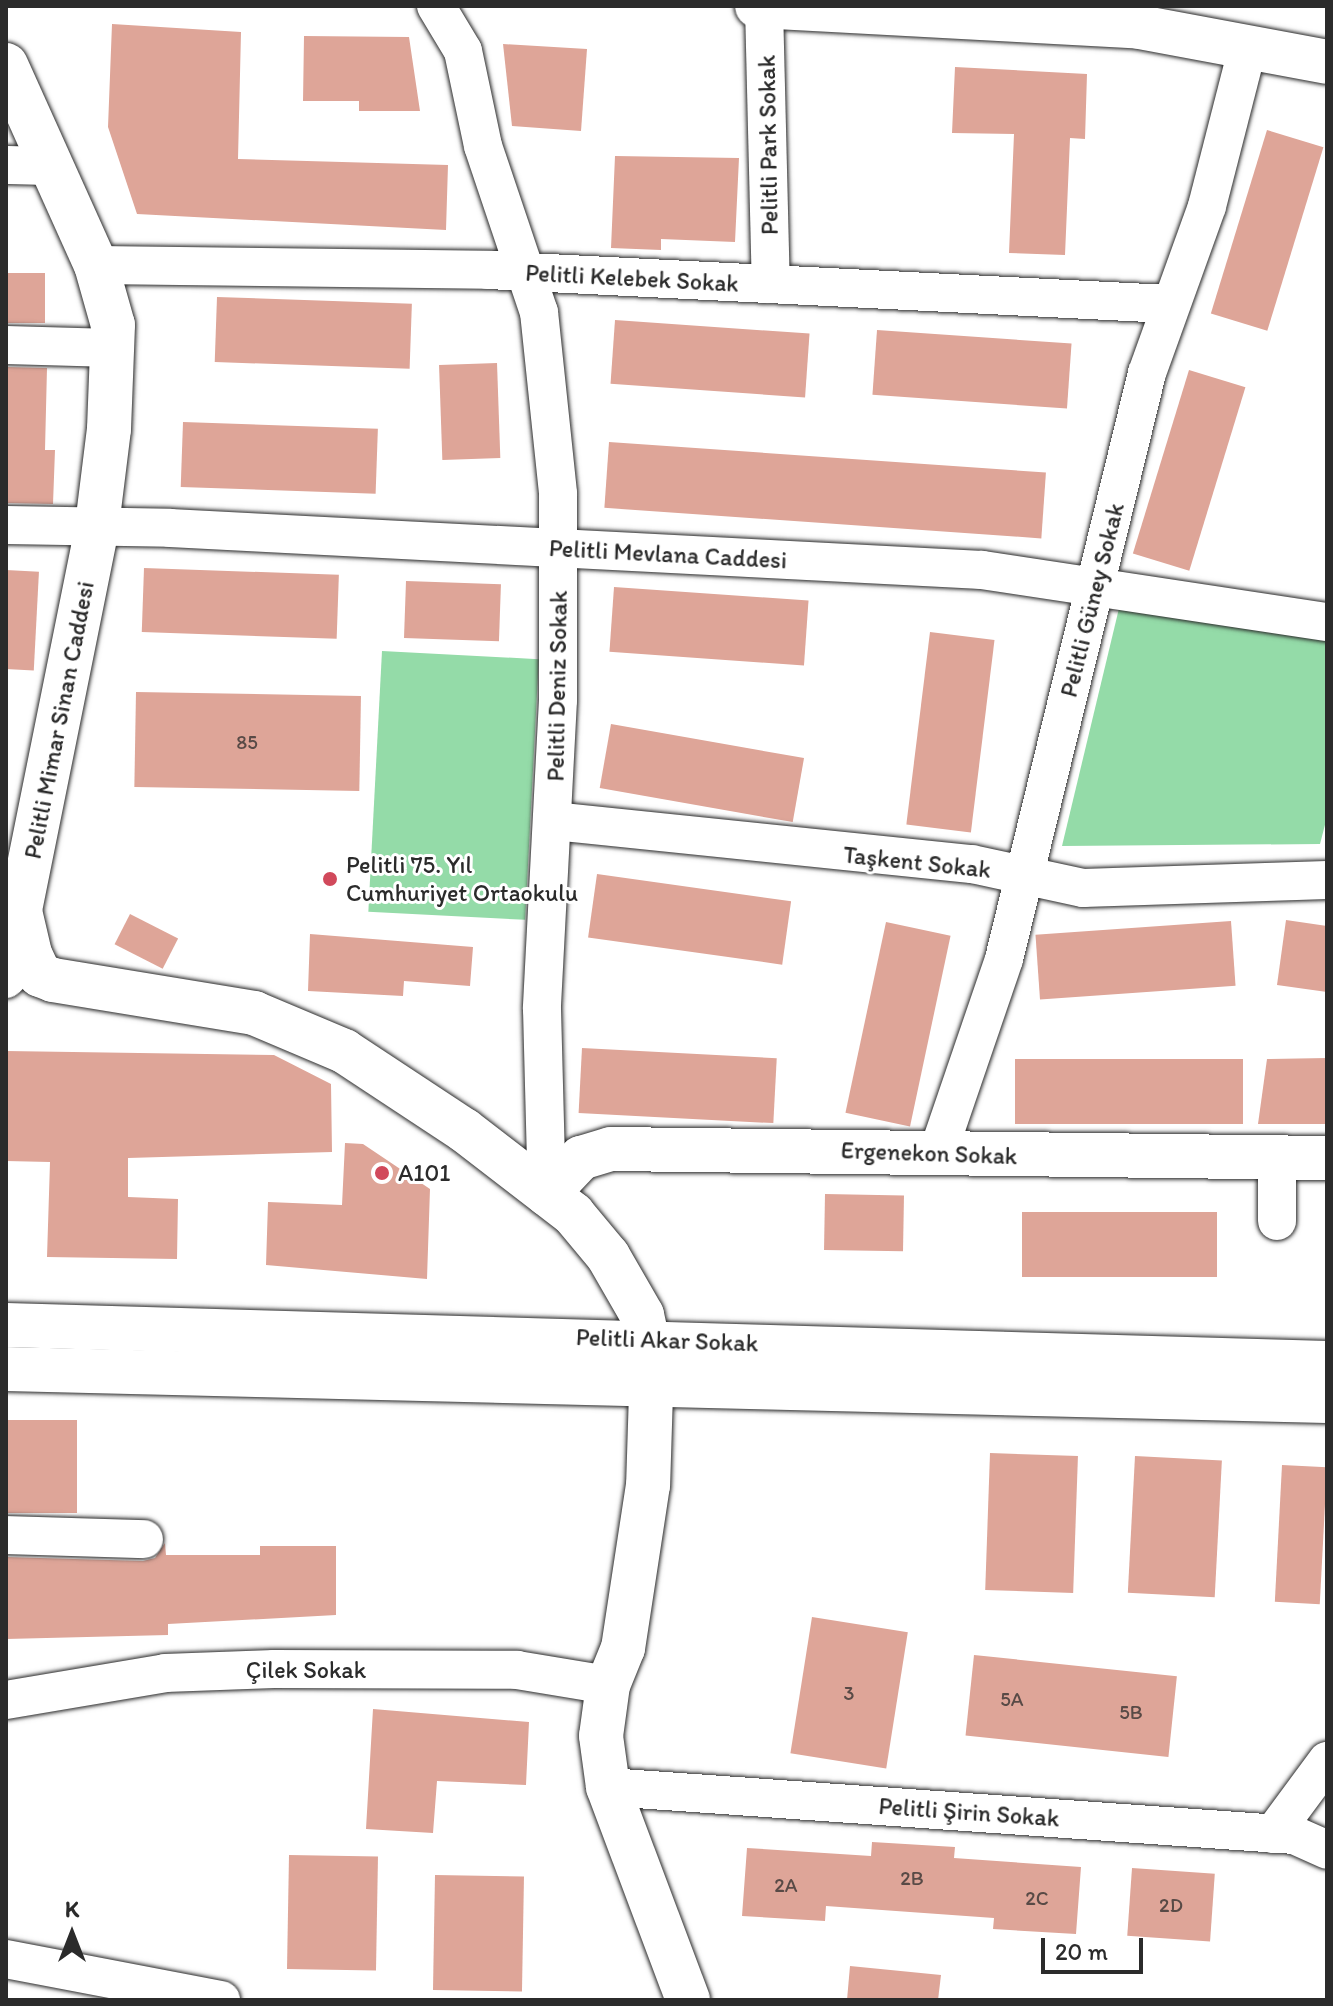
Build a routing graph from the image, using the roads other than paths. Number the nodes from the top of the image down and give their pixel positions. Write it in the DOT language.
graph roads {
  1 [pos="436,6"];
  2 [pos="757,6"];
  3 [pos="764,6"];
  4 [pos="826,8"];
  5 [pos="1248,46"];
  6 [pos="1327,62"];
  7 [pos="6,65"];
  8 [pos="6,165"];
  9 [pos="49,166"];
  10 [pos="96,265"];
  11 [pos="525,274"];
  12 [pos="771,284"];
  13 [pos="1168,304"];
  14 [pos="6,345"];
  15 [pos="113,348"];
  16 [pos="6,525"];
  17 [pos="97,527"];
  18 [pos="558,548"];
  19 [pos="1096,583"];
  20 [pos="1327,622"];
  21 [pos="554,821"];
  22 [pos="1024,876"];
  23 [pos="1327,880"];
  24 [pos="13,911"];
  25 [pos="18,967"];
  26 [pos="937,1155"];
  27 [pos="1277,1158"];
  28 [pos="1327,1158"];
  29 [pos="547,1194"];
  30 [pos="1277,1221"];
  31 [pos="6,1325"];
  32 [pos="650,1339"];
  33 [pos="1327,1363"];
  34 [pos="6,1369"];
  35 [pos="651,1388"];
  36 [pos="1327,1401"];
  37 [pos="6,1535"];
  38 [pos="144,1539"];
  39 [pos="608,1685"];
  40 [pos="6,1700"];
  41 [pos="1327,1761"];
  42 [pos="608,1787"];
  43 [pos="1273,1834"];
  44 [pos="1327,1850"];
  45 [pos="6,1959"];
  46 [pos="221,2000"];
  47 [pos="688,2000"];
  1 -- 11 [label="street, Pelitli Deniz Sokak"];
  2 -- 3 [label="street"];
  3 -- 4 [label="street"];
  3 -- 12 [label="street, Pelitli Park Sokak"];
  4 -- 5 [label="street"];
  5 -- 6 [label="street"];
  5 -- 13 [label="street, Pelitli Güney Sokak"];
  7 -- 9 [label="street, Pelitli Mimar Sinan Caddesi"];
  8 -- 9 [label="street"];
  9 -- 10 [label="street, Pelitli Mimar Sinan Caddesi"];
  10 -- 11 [label="street, Pelitli Kelebek Sokak"];
  10 -- 15 [label="street, Pelitli Mimar Sinan Caddesi"];
  11 -- 12 [label="street, Pelitli Kelebek Sokak"];
  11 -- 18 [label="street, Pelitli Deniz Sokak"];
  12 -- 13 [label="street, Pelitli Kelebek Sokak"];
  13 -- 19 [label="street, Pelitli Güney Sokak"];
  14 -- 15 [label="street"];
  15 -- 17 [label="street, Pelitli Mimar Sinan Caddesi"];
  16 -- 17 [label="street, Pelitli Mevlana Caddesi"];
  17 -- 18 [label="street, Pelitli Mevlana Caddesi"];
  17 -- 24 [label="street, Pelitli Mimar Sinan Caddesi"];
  18 -- 19 [label="street, Pelitli Mevlana Caddesi"];
  18 -- 21 [label="street, Pelitli Deniz Sokak"];
  19 -- 20 [label="street, Pelitli Mevlana Caddesi"];
  19 -- 22 [label="street, Pelitli Güney Sokak"];
  21 -- 22 [label="street, Taşkent Sokak"];
  21 -- 29 [label="street, Pelitli Deniz Sokak"];
  22 -- 23 [label="street, Taşkent Sokak"];
  22 -- 26 [label="street, Pelitli Güney Sokak"];
  24 -- 25 [label="street, Pelitli Mimar Sinan Caddesi"];
  25 -- 29 [label="street, Pelitli Mimar Sinan Caddesi"];
  26 -- 27 [label="street, Ergenekon Sokak"];
  26 -- 29 [label="street, Ergenekon Sokak"];
  27 -- 28 [label="street, Ergenekon Sokak"];
  27 -- 30 [label="street"];
  29 -- 32 [label="street, Pelitli Mimar Sinan Caddesi"];
  31 -- 32 [label="street, Pelitli Akar Sokak"];
  32 -- 33 [label="street, Pelitli Akar Sokak"];
  32 -- 35 [label="street, Pelitli Mimar Sinan Caddesi"];
  34 -- 35 [label="street, Pelitli Akar Sokak"];
  35 -- 36 [label="street, Pelitli Akar Sokak"];
  35 -- 39 [label="street, Pelitli Mimar Sinan Caddesi"];
  37 -- 38 [label="street"];
  39 -- 40 [label="street, Çilek Sokak"];
  39 -- 42 [label="street, Pelitli Mimar Sinan Caddesi"];
  41 -- 43 [label="street"];
  42 -- 43 [label="street, Pelitli Şirin Sokak"];
  42 -- 47 [label="street, Pelitli Mimar Sinan Caddesi"];
  43 -- 44 [label="street, Pelitli Şirin Sokak"];
  45 -- 46 [label="street"];
}
